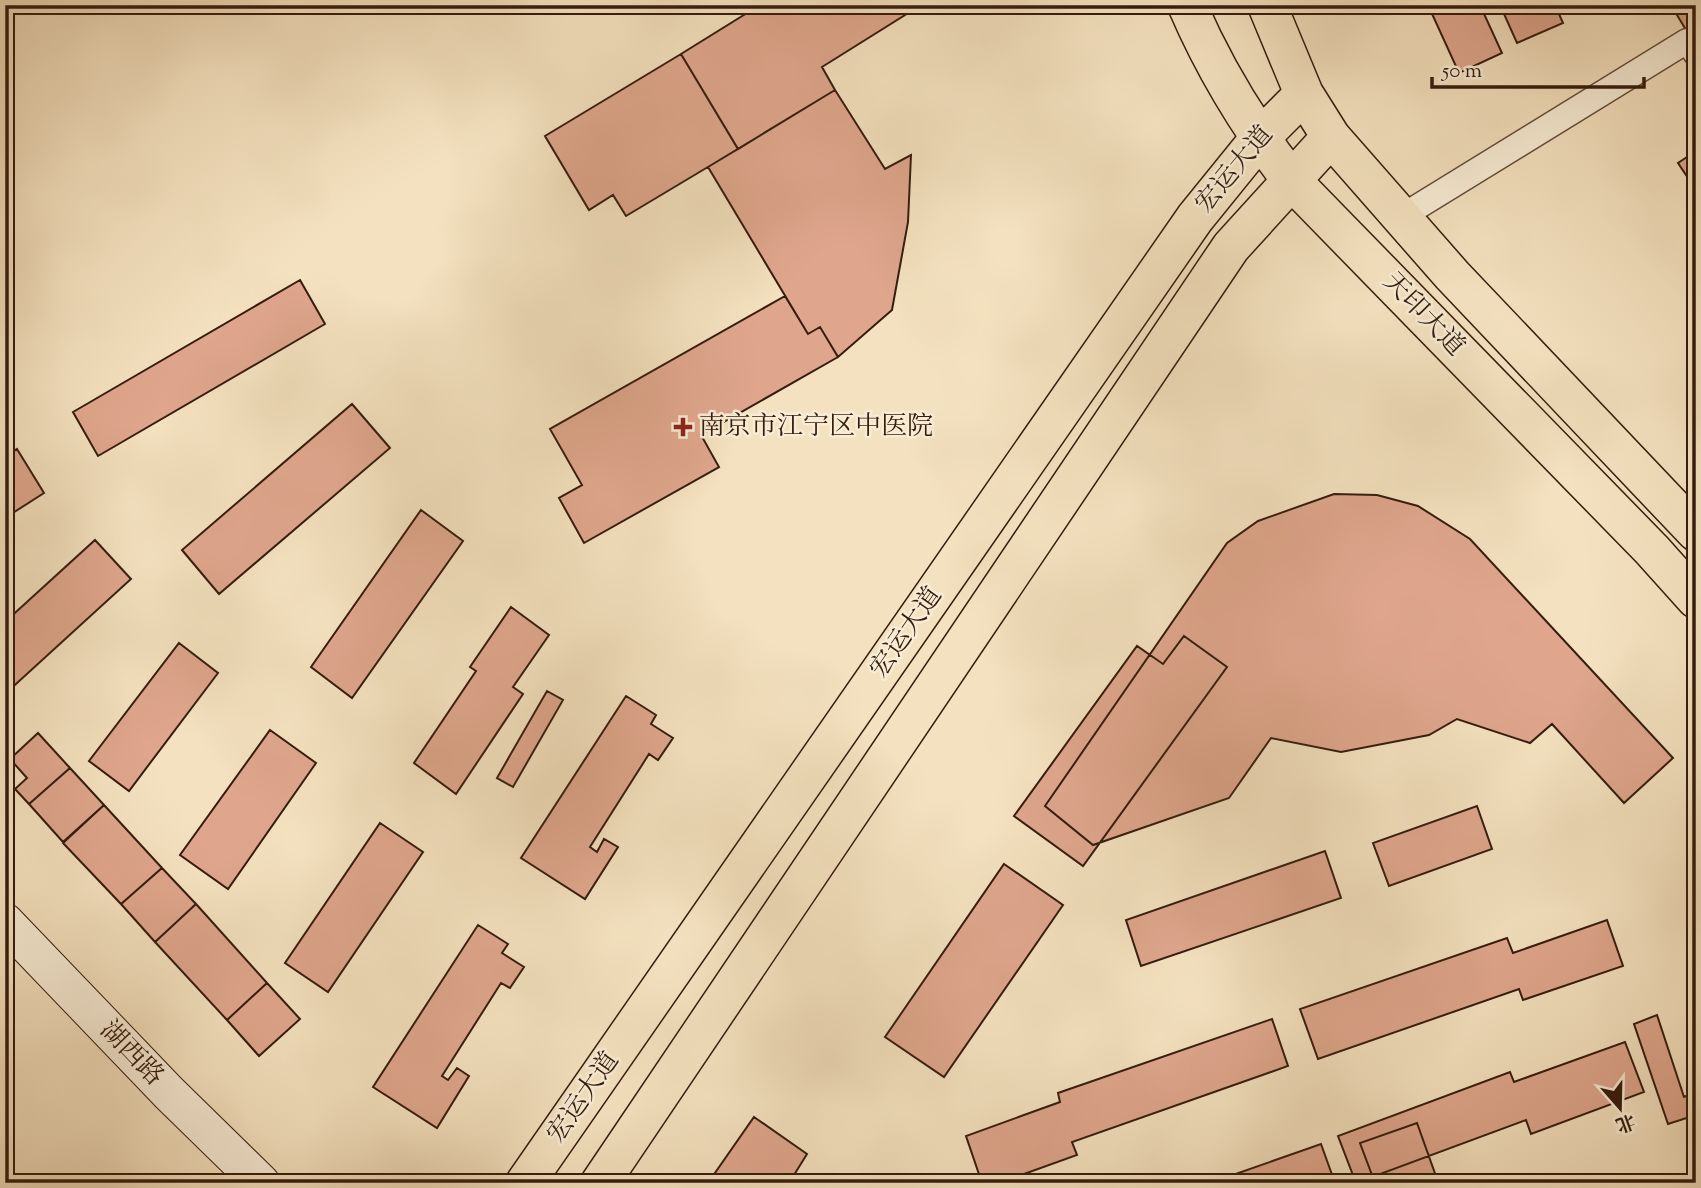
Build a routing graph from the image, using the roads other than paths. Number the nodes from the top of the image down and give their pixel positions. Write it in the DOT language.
graph roads {
  1 [pos="1187,5"];
  2 [pos="1267,5"];
  3 [pos="1696,54"];
  4 [pos="1304,94"];
  5 [pos="1331,137"];
  6 [pos="1259,139"];
  7 [pos="1292,181"];
  8 [pos="1401,217"];
  9 [pos="1696,531"];
  10 [pos="1696,599"];
  11 [pos="5,922"];
  12 [pos="261,1183"];
  13 [pos="525,1183"];
  14 [pos="600,1183"];
  1 -- 6 [label="main road, 天印大道"];
  2 -- 4 [label="main road, 天印大道"];
  3 -- 8 [label="street"];
  4 -- 5 [label="main road, 天印大道"];
  4 -- 6 [label="main road, 宏运大道"];
  5 -- 7 [label="main road, 宏运大道"];
  5 -- 8 [label="main road, 天印大道"];
  6 -- 7 [label="main road, 天印大道"];
  6 -- 13 [label="main road, 宏运大道"];
  7 -- 10 [label="main road, 天印大道"];
  7 -- 14 [label="main road, 宏运大道"];
  8 -- 9 [label="main road, 天印大道"];
  11 -- 12 [label="main road, 湖西路"];
}
